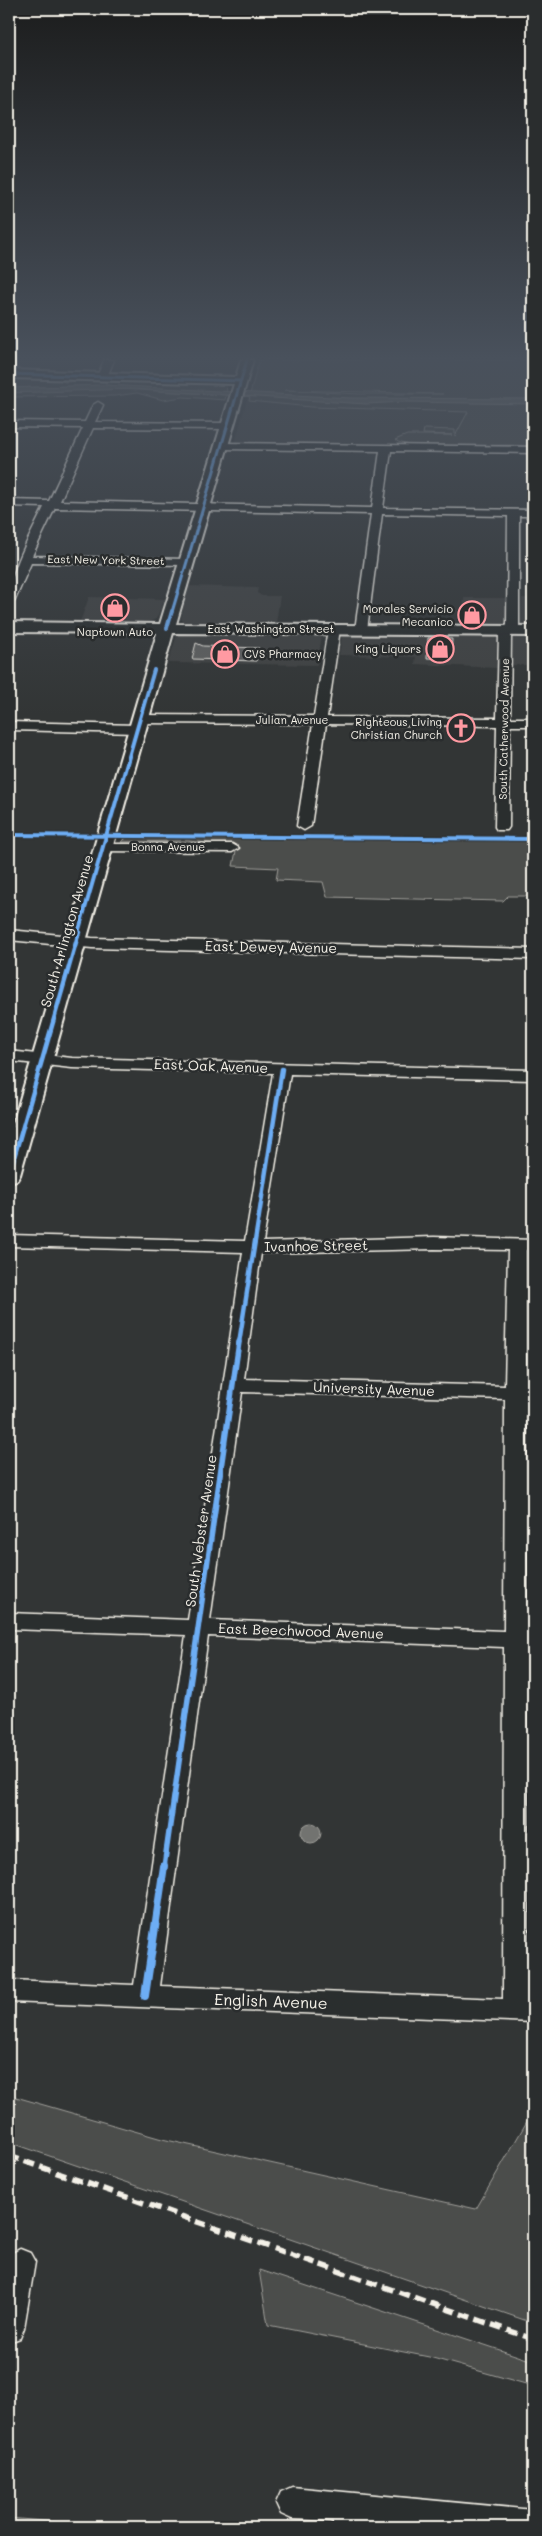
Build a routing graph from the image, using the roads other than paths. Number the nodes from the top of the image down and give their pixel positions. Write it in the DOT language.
graph roads {
  1 [pos="64,478"];
  2 [pos="212,478"];
  3 [pos="381,478"];
  4 [pos="9,503"];
  5 [pos="52,504"];
  6 [pos="202,509"];
  7 [pos="375,511"];
  8 [pos="514,513"];
  9 [pos="533,513"];
  10 [pos="25,559"];
  11 [pos="186,562"];
  12 [pos="9,600"];
  13 [pos="9,627"];
  14 [pos="167,628"];
  15 [pos="334,630"];
  16 [pos="361,630"];
  17 [pos="508,630"];
  18 [pos="533,631"];
  19 [pos="320,720"];
  20 [pos="505,722"];
  21 [pos="533,722"];
  22 [pos="139,724"];
  23 [pos="9,726"];
  24 [pos="304,826"];
  25 [pos="502,827"];
  26 [pos="103,848"];
  27 [pos="232,848"];
  28 [pos="9,935"];
  29 [pos="76,942"];
  30 [pos="533,954"];
  31 [pos="9,1056"];
  32 [pos="42,1060"];
  33 [pos="282,1068"];
  34 [pos="533,1075"];
  35 [pos="9,1175"];
  36 [pos="9,1240"];
  37 [pos="525,1245"];
  38 [pos="253,1247"];
  39 [pos="234,1385"];
  40 [pos="514,1393"];
  41 [pos="9,1621"];
  42 [pos="198,1628"];
  43 [pos="524,1639"];
  44 [pos="9,1991"];
  45 [pos="145,1996"];
  46 [pos="525,2010"];
  47 [pos="20,2262"];
  48 [pos="9,2328"];
  49 [pos="292,2503"];
  50 [pos="350,2517"];
  51 [pos="493,2525"];
  52 [pos="533,2526"];
  1 -- 5 [label="street"];
  2 -- 6 [label="main road, South Arlington Avenue"];
  3 -- 7 [label="street"];
  4 -- 5 [label="street"];
  5 -- 6 [label="street"];
  5 -- 10 [label="street"];
  6 -- 7 [label="street"];
  6 -- 11 [label="main road, South Arlington Avenue"];
  7 -- 8 [label="street"];
  7 -- 16 [label="street"];
  8 -- 9 [label="street"];
  8 -- 17 [label="street"];
  10 -- 11 [label="street, East New York Street"];
  10 -- 12 [label="street"];
  11 -- 14 [label="main road, South Arlington Avenue"];
  13 -- 14 [label="main road, East Washington Street"];
  14 -- 15 [label="main road, East Washington Street"];
  14 -- 22 [label="main road, South Arlington Avenue"];
  15 -- 16 [label="main road, East Washington Street"];
  15 -- 19 [label="street"];
  16 -- 17 [label="main road, East Washington Street"];
  17 -- 18 [label="main road, East Washington Street"];
  17 -- 20 [label="street, South Catherwood Avenue"];
  19 -- 20 [label="street, Julian Avenue"];
  19 -- 22 [label="street, Julian Avenue"];
  19 -- 24 [label="street"];
  20 -- 21 [label="street, Julian Avenue"];
  20 -- 25 [label="street, South Catherwood Avenue"];
  22 -- 23 [label="street, Julian Avenue"];
  22 -- 26 [label="main road, South Arlington Avenue"];
  26 -- 27 [label="street, Bonna Avenue"];
  26 -- 29 [label="main road, South Arlington Avenue"];
  28 -- 29 [label="street, East Dewey Avenue"];
  29 -- 30 [label="street, East Dewey Avenue"];
  29 -- 32 [label="main road, South Arlington Avenue"];
  31 -- 32 [label="street, East Oak Avenue"];
  32 -- 33 [label="street, East Oak Avenue"];
  32 -- 35 [label="main road, South Arlington Avenue"];
  33 -- 34 [label="street, East Oak Avenue"];
  33 -- 38 [label="street, South Webster Avenue"];
  36 -- 38 [label="street, Ivanhoe Street"];
  37 -- 38 [label="street, Ivanhoe Street"];
  37 -- 40 [label="street"];
  38 -- 39 [label="street, South Webster Avenue"];
  39 -- 40 [label="street, University Avenue"];
  39 -- 42 [label="street, South Webster Avenue"];
  40 -- 43 [label="street"];
  41 -- 42 [label="street, East Beechwood Avenue"];
  42 -- 43 [label="street, East Beechwood Avenue"];
  42 -- 45 [label="street, South Webster Avenue"];
  43 -- 46 [label="street"];
  44 -- 45 [label="street, English Avenue"];
  45 -- 46 [label="street, English Avenue"];
  47 -- 48 [label="street"];
  49 -- 50 [label="street"];
  50 -- 51 [label="street"];
  51 -- 52 [label="street"];
}
